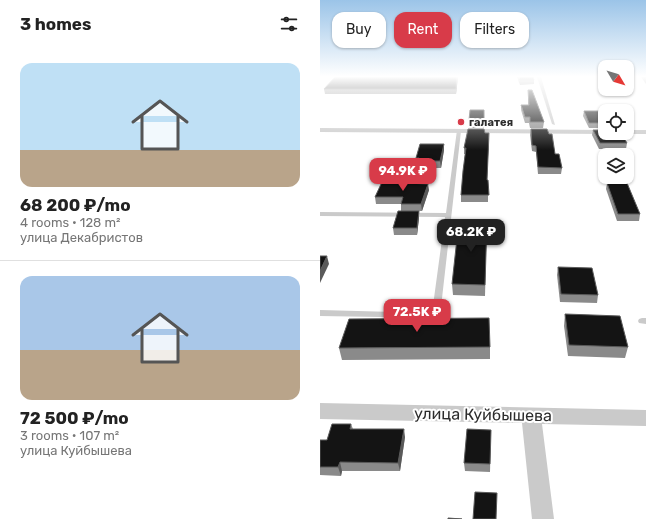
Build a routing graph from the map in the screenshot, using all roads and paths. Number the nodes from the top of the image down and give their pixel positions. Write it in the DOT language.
graph roads {
  1 [pos="547,101"];
  2 [pos="554,124"];
  3 [pos="320,130"];
  4 [pos="459,131"];
  5 [pos="598,132"];
  6 [pos="634,132"];
  7 [pos="646,132"];
  8 [pos="320,214"];
  9 [pos="449,215"];
  10 [pos="320,313"];
  11 [pos="320,411"];
  12 [pos="531,416"];
  13 [pos="646,418"];
  14 [pos="543,519"];
  1 -- 2 [label="lane"];
  3 -- 4 [label="street"];
  4 -- 5 [label="street"];
  4 -- 9 [label="lane"];
  6 -- 7 [label="street"];
  8 -- 9 [label="lane"];
  9 -- 10 [label="lane"];
  11 -- 12 [label="street, улица Куйбышева"];
  12 -- 13 [label="street, улица Куйбышева"];
  12 -- 14 [label="street"];
}
